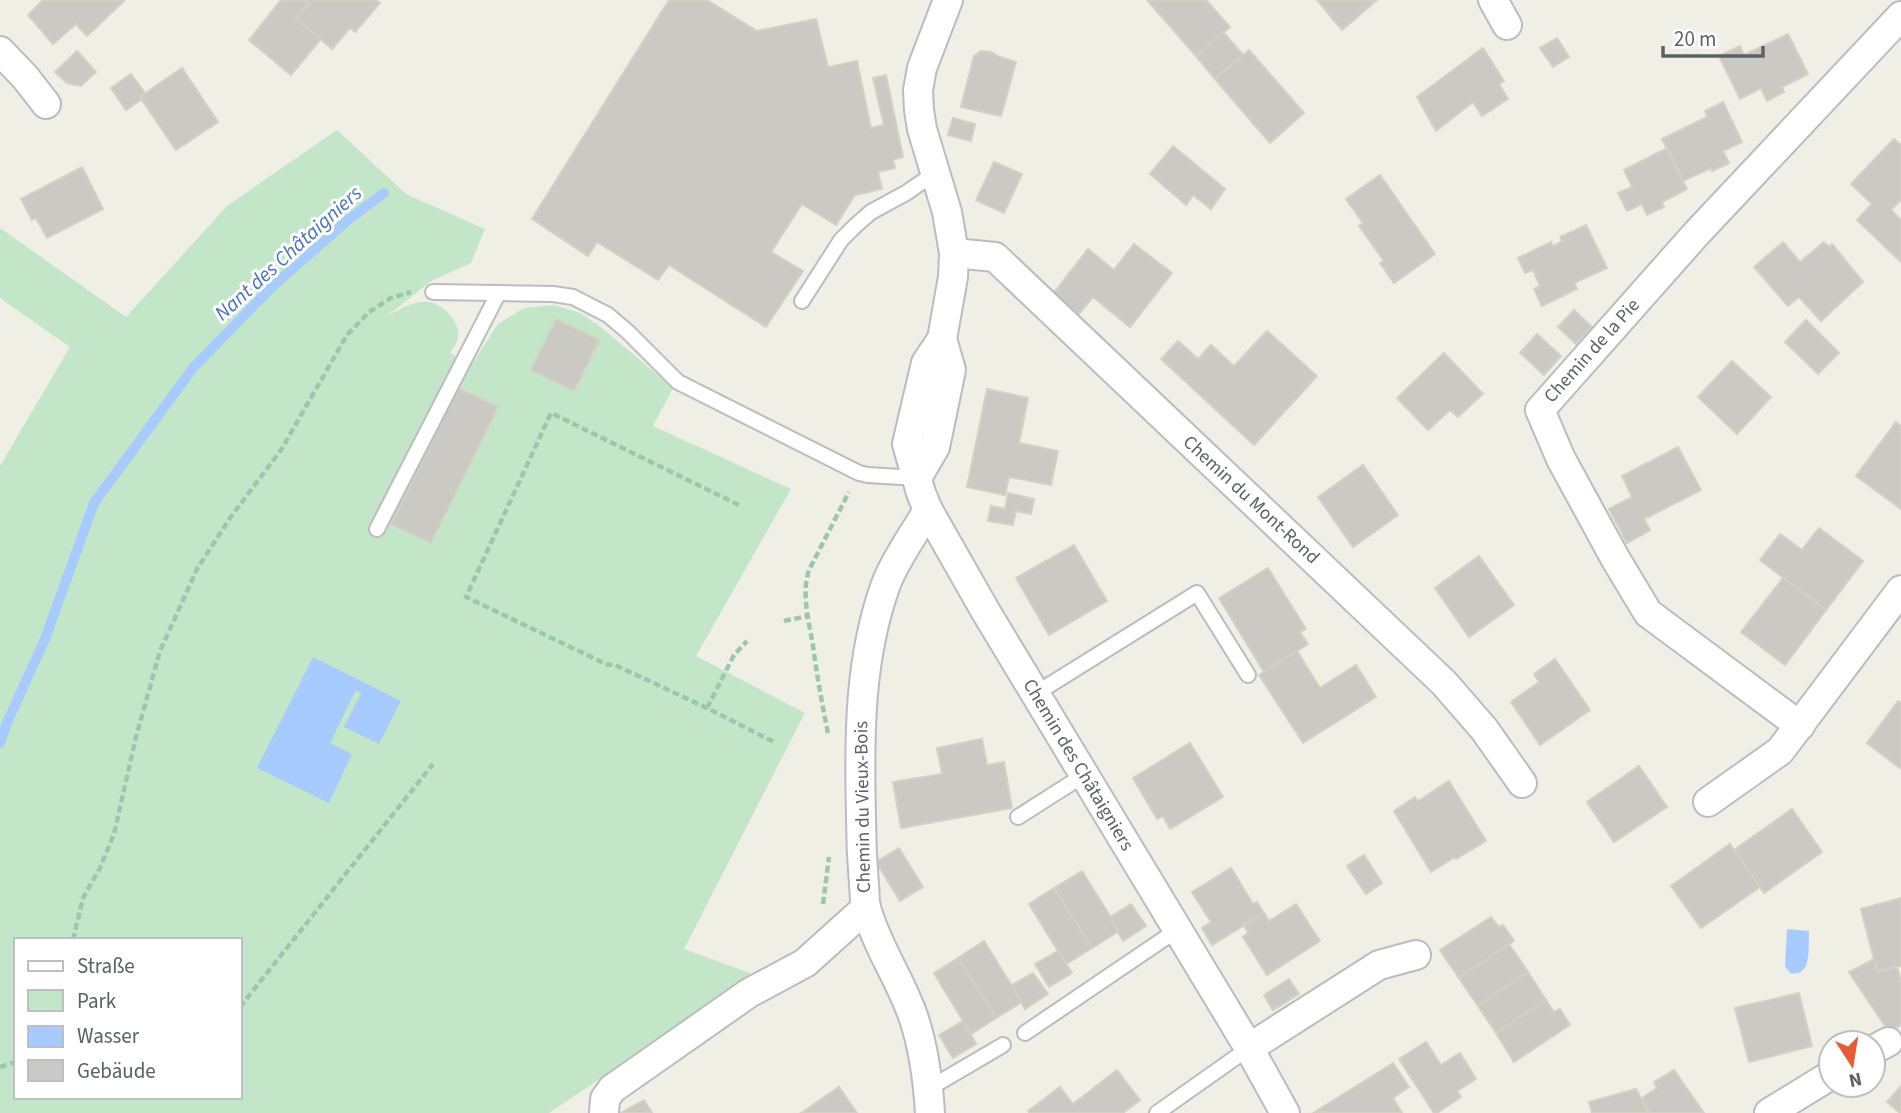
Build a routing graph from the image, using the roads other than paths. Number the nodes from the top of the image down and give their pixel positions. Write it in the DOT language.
graph roads {
  1 [pos="948,0"];
  2 [pos="1493,0"];
  3 [pos="1901,16"];
  4 [pos="1507,24"];
  5 [pos="0,51"];
  6 [pos="46,104"];
  7 [pos="935,173"];
  8 [pos="954,253"];
  9 [pos="433,292"];
  10 [pos="498,294"];
  11 [pos="802,301"];
  12 [pos="917,478"];
  13 [pos="928,510"];
  14 [pos="377,529"];
  15 [pos="1901,590"];
  16 [pos="1248,675"];
  17 [pos="1035,694"];
  18 [pos="1800,726"];
  19 [pos="1084,775"];
  20 [pos="1522,783"];
  21 [pos="1708,802"];
  22 [pos="1018,817"];
  23 [pos="866,908"];
  24 [pos="1177,930"];
  25 [pos="1416,955"];
  26 [pos="1026,1033"];
  27 [pos="1003,1045"];
  28 [pos="1249,1048"];
  29 [pos="1817,1084"];
  30 [pos="929,1101"];
  31 [pos="604,1113"];
  32 [pos="1157,1113"];
  33 [pos="1285,1113"];
  34 [pos="1769,1113"];
  1 -- 7 [label="street"];
  2 -- 4 [label="street"];
  3 -- 18 [label="street, Chemin de la Pie"];
  5 -- 6 [label="street"];
  7 -- 8 [label="street"];
  7 -- 11 [label="lane"];
  8 -- 12 [label="street"];
  8 -- 20 [label="street, Chemin du Mont-Rond"];
  9 -- 10 [label="lane"];
  10 -- 12 [label="lane"];
  10 -- 14 [label="lane"];
  12 -- 13 [label="street, Chemin des Châtaigniers"];
  13 -- 17 [label="street, Chemin des Châtaigniers"];
  13 -- 23 [label="street, Chemin du Vieux-Bois"];
  15 -- 18 [label="street"];
  16 -- 17 [label="lane"];
  17 -- 19 [label="street, Chemin des Châtaigniers"];
  18 -- 21 [label="street"];
  19 -- 22 [label="lane"];
  19 -- 24 [label="street, Chemin des Châtaigniers"];
  23 -- 30 [label="street, Chemin du Vieux-Bois"];
  23 -- 31 [label="street, Chemin du Vieux-Bois"];
  24 -- 26 [label="lane"];
  24 -- 28 [label="street, Chemin des Châtaigniers"];
  25 -- 28 [label="street"];
  27 -- 30 [label="lane"];
  28 -- 32 [label="lane"];
  28 -- 33 [label="street, Chemin des Châtaigniers"];
  29 -- 34 [label="street"];
}
